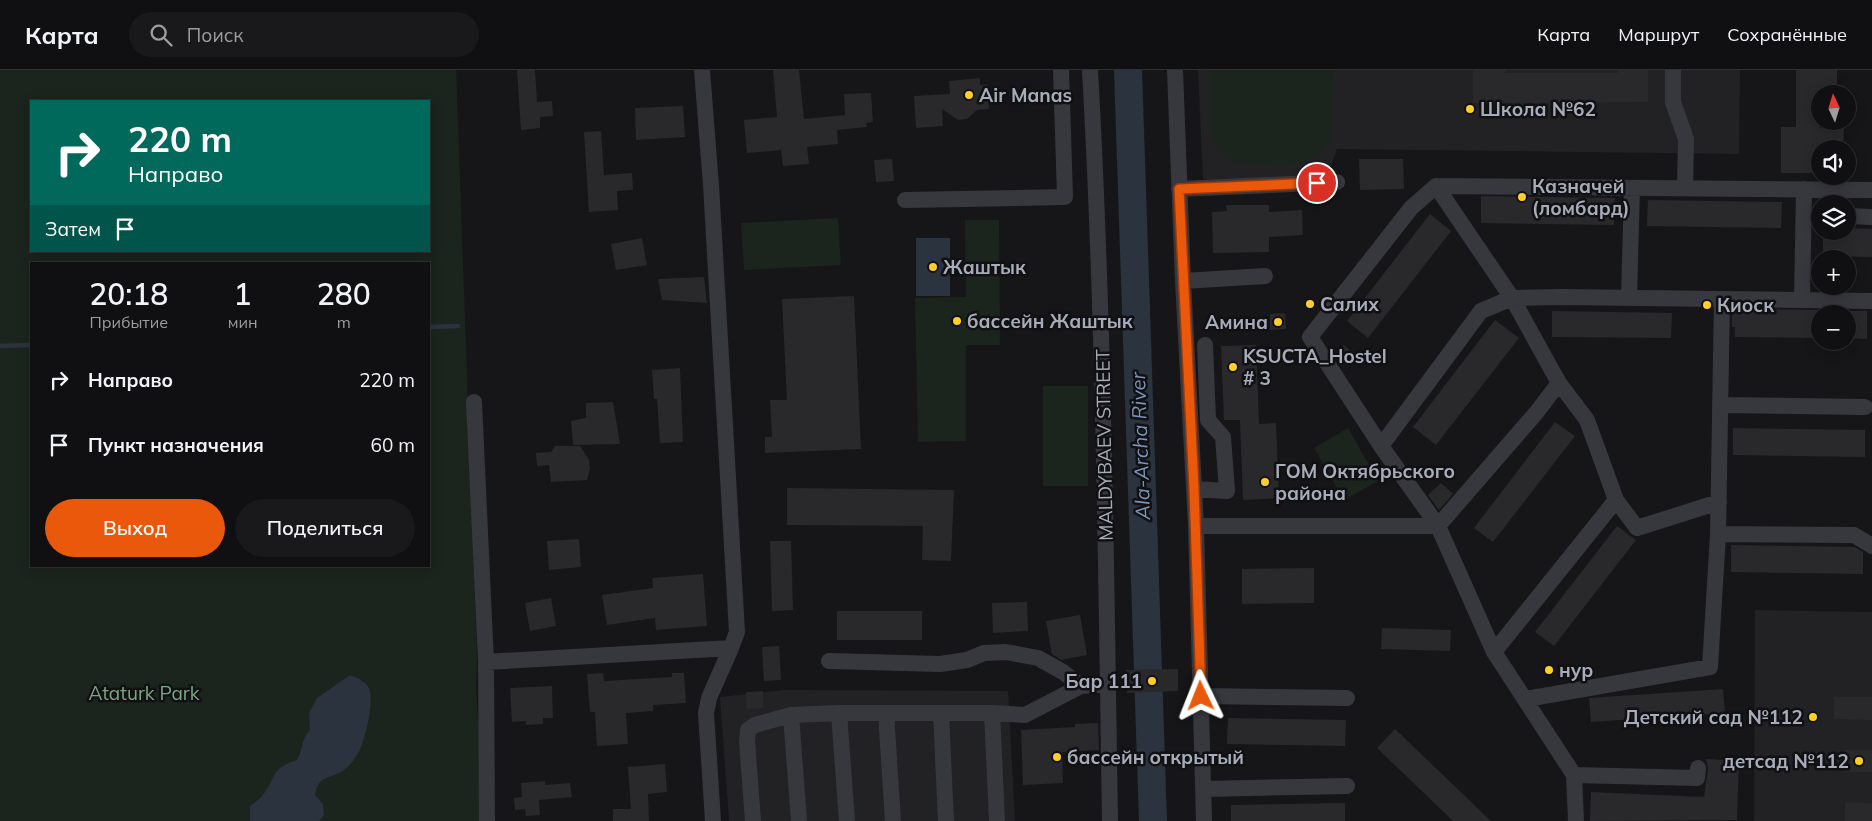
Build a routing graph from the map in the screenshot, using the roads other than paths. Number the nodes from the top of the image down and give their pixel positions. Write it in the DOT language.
graph roads {
  1 [pos="702,70"];
  2 [pos="1061,70"];
  3 [pos="1090,70"];
  4 [pos="1175,70"];
  5 [pos="1673,70"];
  6 [pos="1337,182"];
  7 [pos="1436,186"];
  8 [pos="1632,188"];
  9 [pos="1686,188"];
  10 [pos="1179,189"];
  11 [pos="1804,189"];
  12 [pos="1872,190"];
  13 [pos="905,200"];
  14 [pos="1856,216"];
  15 [pos="1872,216"];
  16 [pos="1265,276"];
  17 [pos="1183,281"];
  18 [pos="1512,298"];
  19 [pos="1629,298"];
  20 [pos="1722,299"];
  21 [pos="1802,300"];
  22 [pos="1872,302"];
  23 [pos="1205,345"];
  24 [pos="1559,383"];
  25 [pos="474,402"];
  26 [pos="1720,405"];
  27 [pos="1865,407"];
  28 [pos="1382,446"];
  29 [pos="1194,488"];
  30 [pos="1616,500"];
  31 [pos="1719,502"];
  32 [pos="1196,526"];
  33 [pos="1438,526"];
  34 [pos="1718,534"];
  35 [pos="1872,546"];
  36 [pos="731,648"];
  37 [pos="1494,652"];
  38 [pos="829,661"];
  39 [pos="486,662"];
  40 [pos="1107,684"];
  41 [pos="1081,686"];
  42 [pos="1201,696"];
  43 [pos="1347,698"];
  44 [pos="1526,699"];
  45 [pos="839,713"];
  46 [pos="886,713"];
  47 [pos="941,713"];
  48 [pos="992,713"];
  49 [pos="791,715"];
  50 [pos="1698,768"];
  51 [pos="1574,774"];
  52 [pos="1348,786"];
  53 [pos="1202,788"];
  54 [pos="487,821"];
  55 [pos="712,821"];
  56 [pos="753,821"];
  57 [pos="799,821"];
  58 [pos="847,821"];
  59 [pos="893,821"];
  60 [pos="946,821"];
  61 [pos="997,821"];
  62 [pos="1110,821"];
  63 [pos="1204,821"];
  64 [pos="1576,821"];
  1 -- 36 [label="street"];
  2 -- 13 [label="street"];
  3 -- 40 [label="street, MALDYBAEV STREET"];
  4 -- 10 [label="street"];
  5 -- 9 [label="street"];
  6 -- 10 [label="street"];
  7 -- 8 [label="street"];
  7 -- 18 [label="street"];
  7 -- 28 [label="street"];
  8 -- 9 [label="street"];
  8 -- 19 [label="street"];
  9 -- 11 [label="street"];
  10 -- 17 [label="street"];
  11 -- 12 [label="street"];
  11 -- 21 [label="street"];
  14 -- 15 [label="street"];
  16 -- 17 [label="street"];
  17 -- 29 [label="street"];
  18 -- 19 [label="street"];
  18 -- 24 [label="street"];
  18 -- 28 [label="street"];
  19 -- 20 [label="street"];
  20 -- 21 [label="street"];
  20 -- 26 [label="street"];
  21 -- 22 [label="street"];
  23 -- 29 [label="street"];
  24 -- 30 [label="street"];
  24 -- 33 [label="street"];
  25 -- 39 [label="street"];
  26 -- 27 [label="street"];
  26 -- 31 [label="street"];
  28 -- 33 [label="street"];
  29 -- 32 [label="street"];
  30 -- 31 [label="street"];
  30 -- 37 [label="street"];
  31 -- 34 [label="street"];
  32 -- 33 [label="street"];
  32 -- 42 [label="street"];
  33 -- 37 [label="street"];
  34 -- 35 [label="street"];
  34 -- 44 [label="street"];
  36 -- 39 [label="street"];
  36 -- 55 [label="street"];
  37 -- 44 [label="street"];
  38 -- 41 [label="street"];
  39 -- 54 [label="street"];
  40 -- 41 [label="street"];
  40 -- 62 [label="street, MALDYBAEV STREET"];
  41 -- 48 [label="street"];
  42 -- 43 [label="street"];
  42 -- 53 [label="street"];
  44 -- 51 [label="street"];
  45 -- 46 [label="street"];
  45 -- 49 [label="street"];
  45 -- 58 [label="street"];
  46 -- 47 [label="street"];
  46 -- 59 [label="street"];
  47 -- 48 [label="street"];
  47 -- 60 [label="street"];
  48 -- 61 [label="street"];
  49 -- 56 [label="street"];
  49 -- 57 [label="street"];
  50 -- 51 [label="street"];
  51 -- 64 [label="street"];
  52 -- 53 [label="street"];
  53 -- 63 [label="street"];
}
